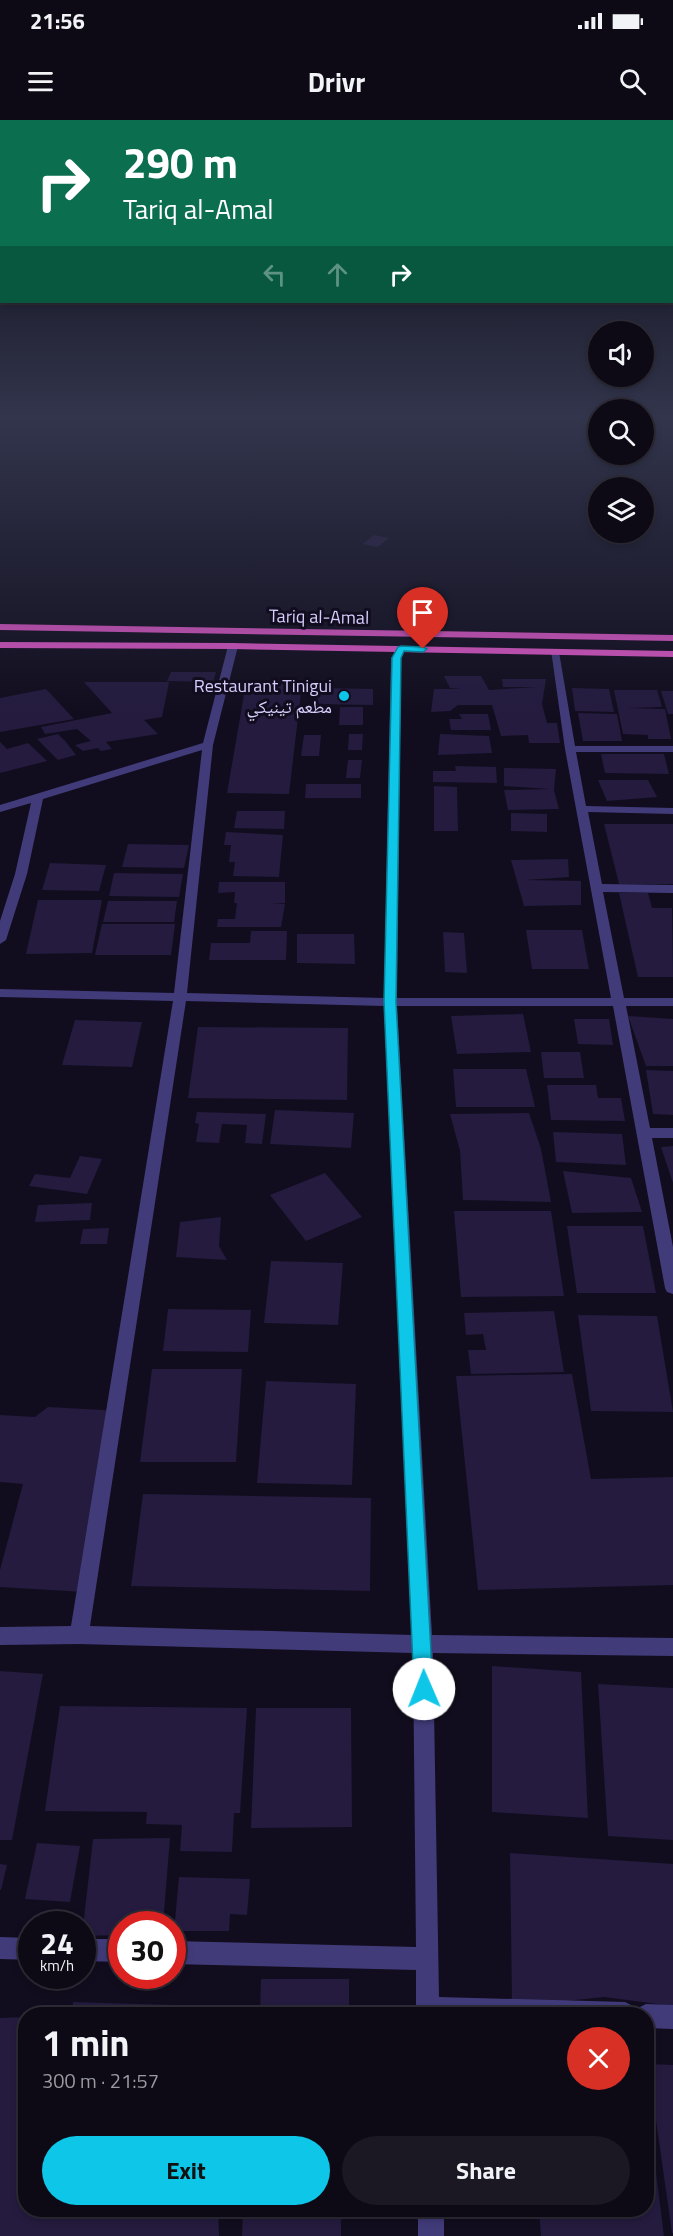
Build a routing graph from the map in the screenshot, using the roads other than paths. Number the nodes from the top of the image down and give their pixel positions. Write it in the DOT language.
graph roads {
  1 [pos="0,627"];
  2 [pos="673,638"];
  3 [pos="0,645"];
  4 [pos="233,646"];
  5 [pos="401,649"];
  6 [pos="554,652"];
  7 [pos="673,654"];
  8 [pos="208,745"];
  9 [pos="570,749"];
  10 [pos="673,749"];
  11 [pos="38,798"];
  12 [pos="0,809"];
  13 [pos="582,809"];
  14 [pos="673,811"];
  15 [pos="597,888"];
  16 [pos="673,889"];
  17 [pos="0,940"];
  18 [pos="0,993"];
  19 [pos="180,996"];
  20 [pos="390,1002"];
  21 [pos="617,1002"];
  22 [pos="673,1002"];
  23 [pos="643,1133"];
  24 [pos="673,1133"];
  25 [pos="670,1254"];
  26 [pos="673,1288"];
  27 [pos="79,1635"];
  28 [pos="0,1636"];
  29 [pos="423,1644"];
  30 [pos="673,1647"];
  31 [pos="0,1948"];
  32 [pos="18,1949"];
  33 [pos="186,1952"];
  34 [pos="428,1959"];
  35 [pos="428,2007"];
  36 [pos="654,2017"];
  37 [pos="673,2018"];
  38 [pos="431,2217"];
  39 [pos="431,2236"];
  1 -- 2 [label="highway, Tariq al-Amal"];
  3 -- 4 [label="highway, Tariq al-Amal"];
  4 -- 5 [label="highway, Tariq al-Amal"];
  4 -- 8 [label="street"];
  5 -- 6 [label="highway, Tariq al-Amal"];
  5 -- 20 [label="street"];
  6 -- 7 [label="highway, Tariq al-Amal"];
  6 -- 9 [label="street"];
  8 -- 11 [label="street"];
  8 -- 19 [label="street"];
  9 -- 10 [label="street"];
  9 -- 13 [label="street"];
  11 -- 12 [label="street"];
  11 -- 17 [label="street"];
  13 -- 14 [label="street"];
  13 -- 15 [label="street"];
  15 -- 16 [label="street"];
  15 -- 21 [label="street"];
  18 -- 19 [label="street"];
  19 -- 20 [label="street"];
  19 -- 27 [label="street"];
  20 -- 21 [label="street"];
  20 -- 29 [label="street"];
  21 -- 22 [label="street"];
  21 -- 23 [label="street"];
  23 -- 24 [label="street"];
  23 -- 25 [label="street"];
  25 -- 26 [label="street"];
  27 -- 28 [label="street"];
  27 -- 29 [label="street"];
  29 -- 30 [label="street"];
  29 -- 34 [label="street"];
  31 -- 32 [label="street"];
  33 -- 34 [label="street"];
  34 -- 35 [label="street"];
  36 -- 37 [label="street"];
  38 -- 39 [label="street"];
}
